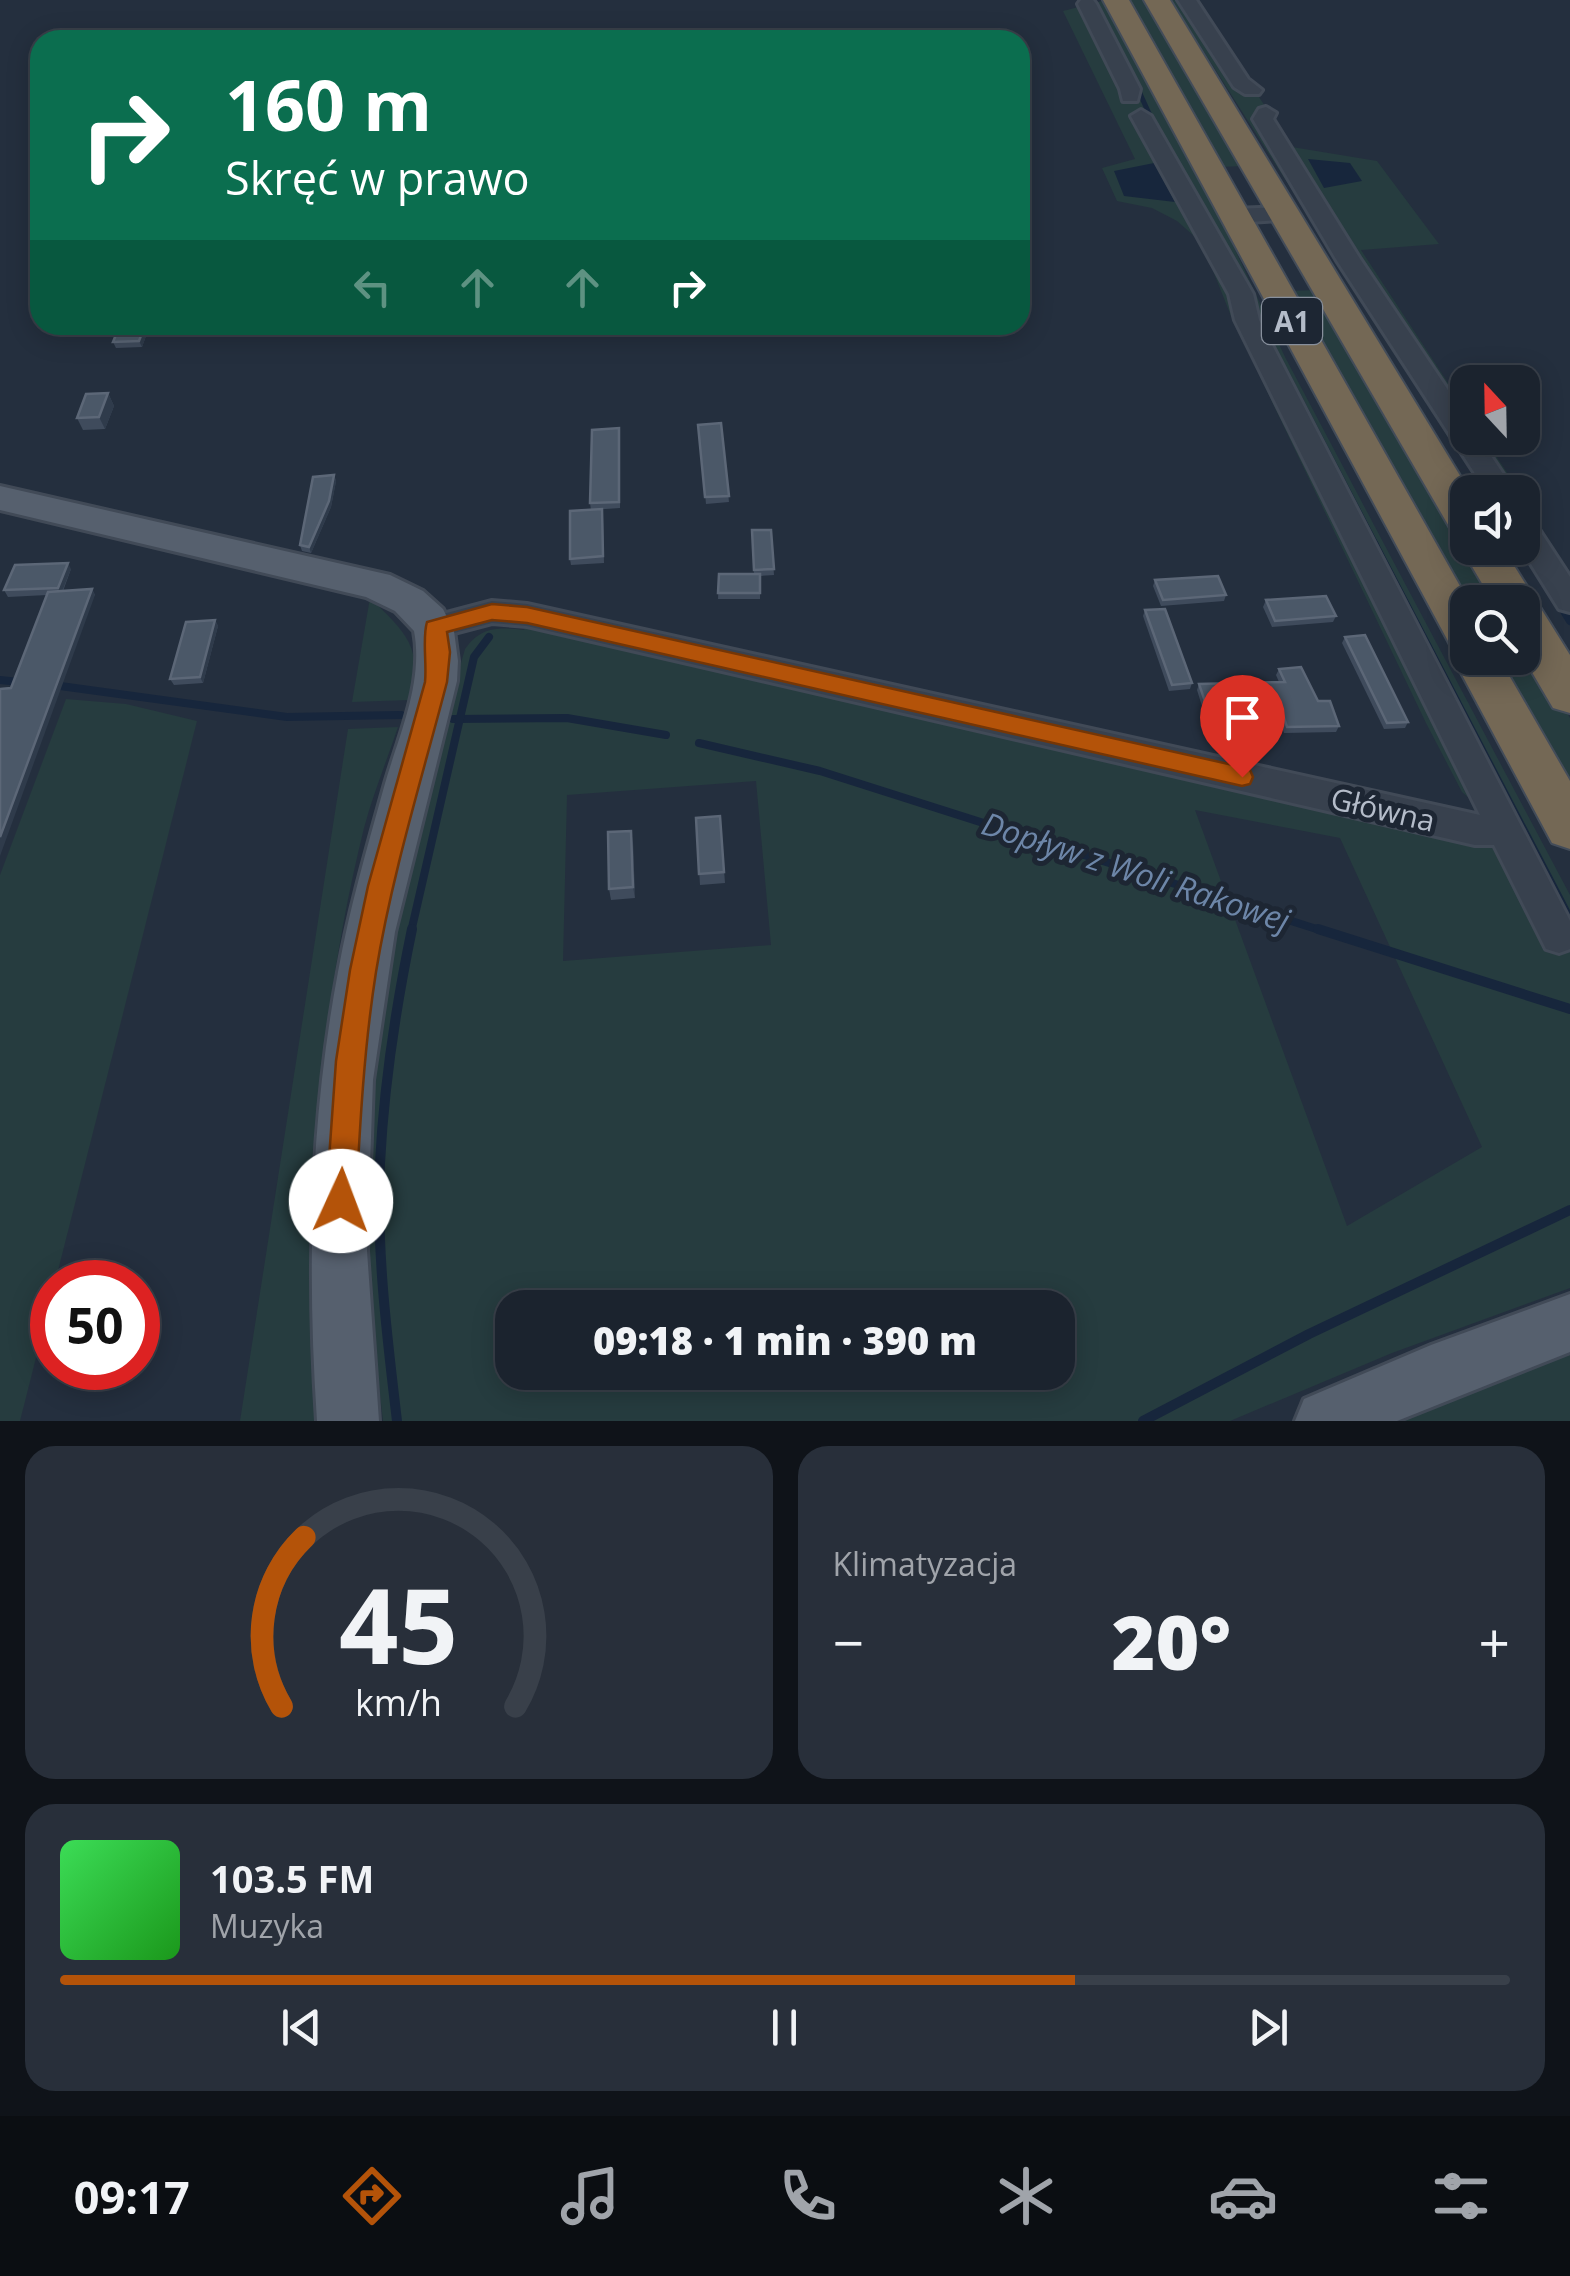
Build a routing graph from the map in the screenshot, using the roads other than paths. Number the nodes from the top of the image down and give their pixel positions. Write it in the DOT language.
graph roads {
  1 [pos="1157,0"];
  2 [pos="1187,0"];
  3 [pos="1102,2"];
  4 [pos="1252,90"];
  5 [pos="1266,113"];
  6 [pos="1306,199"];
  7 [pos="1167,203"];
  8 [pos="1223,229"];
  9 [pos="1490,475"];
  10 [pos="1450,487"];
  11 [pos="0,498"];
  12 [pos="1540,554"];
  13 [pos="1570,602"];
  14 [pos="1450,611"];
  15 [pos="435,627"];
  16 [pos="1540,645"];
  17 [pos="1485,675"];
  18 [pos="1570,695"];
  19 [pos="1570,828"];
  20 [pos="1490,830"];
  21 [pos="1559,937"];
  22 [pos="1570,1323"];
  23 [pos="348,1421"];
  24 [pos="1326,1421"];
  1 -- 6 [label="highway, A1"];
  2 -- 4 [label="street"];
  3 -- 8 [label="highway, A1"];
  3 -- 8 [label="street"];
  5 -- 6 [label="street"];
  6 -- 8 [label="street"];
  6 -- 9 [label="street"];
  6 -- 10 [label="highway, A1"];
  7 -- 8 [label="street"];
  8 -- 14 [label="highway, A1"];
  8 -- 20 [label="street"];
  11 -- 15 [label="main road"];
  12 -- 13 [label="street"];
  15 -- 20 [label="street, Główna"];
  15 -- 23 [label="main road"];
  16 -- 18 [label="highway"];
  17 -- 19 [label="highway"];
  20 -- 21 [label="street"];
  22 -- 24 [label="main road"];
}
